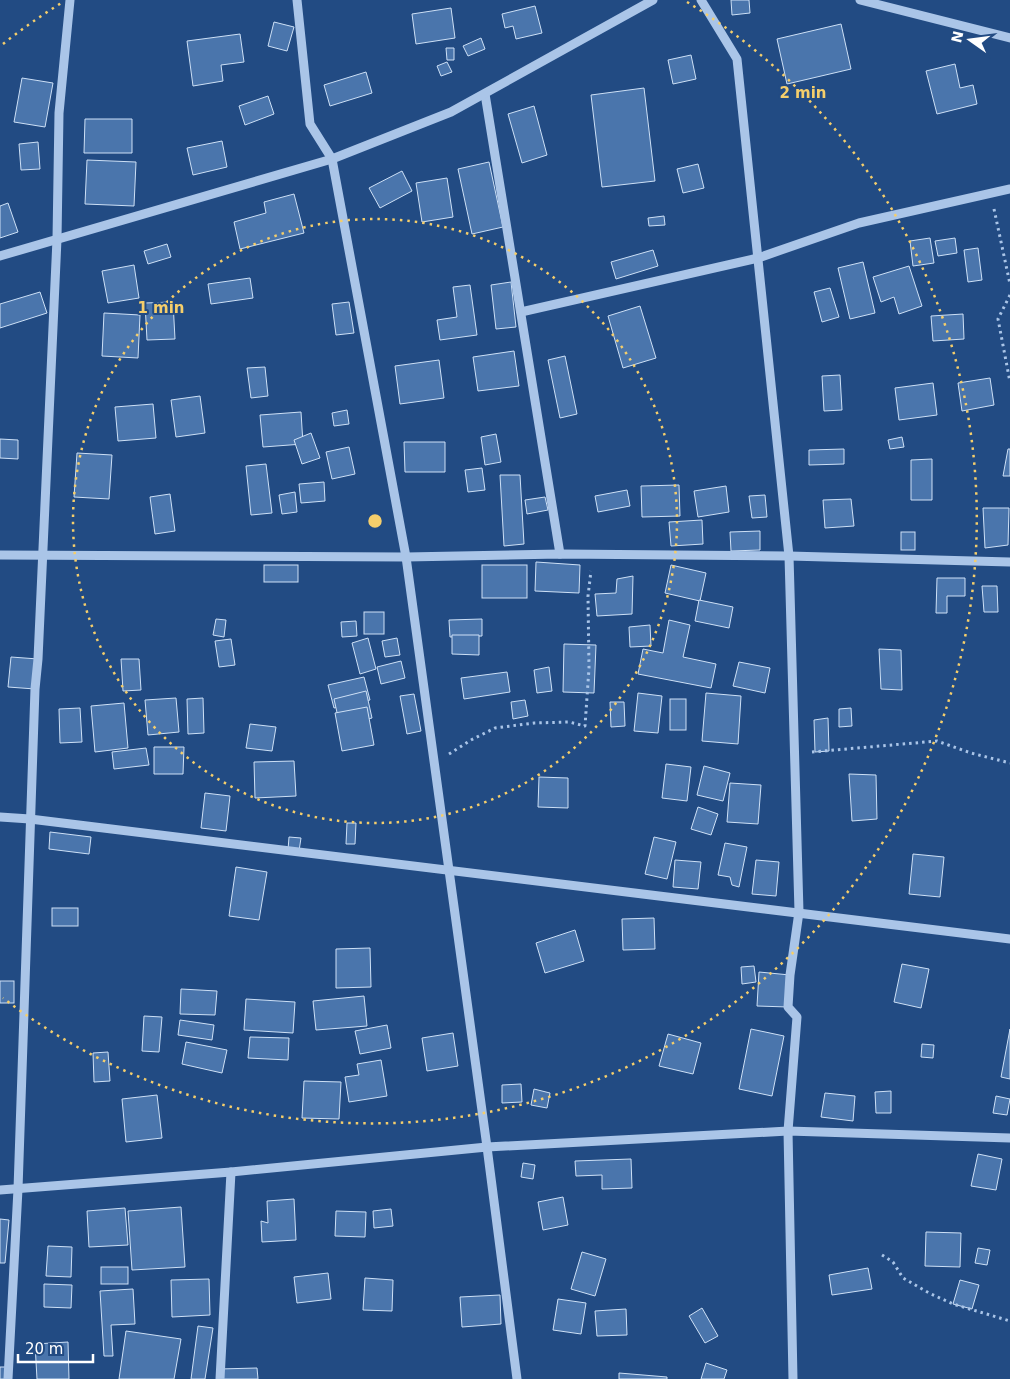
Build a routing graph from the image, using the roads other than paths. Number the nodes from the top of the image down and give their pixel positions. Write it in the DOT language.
graph roads {
  1 [pos="70,0"];
  2 [pos="297,0"];
  3 [pos="653,0"];
  4 [pos="701,0"];
  5 [pos="860,0"];
  6 [pos="1010,38"];
  7 [pos="485,94"];
  8 [pos="332,159"];
  9 [pos="1010,189"];
  10 [pos="57,239"];
  11 [pos="0,256"];
  12 [pos="758,258"];
  13 [pos="521,312"];
  14 [pos="42,554"];
  15 [pos="560,554"];
  16 [pos="0,555"];
  17 [pos="789,556"];
  18 [pos="406,557"];
  19 [pos="1010,562"];
  20 [pos="0,817"];
  21 [pos="30,819"];
  22 [pos="449,869"];
  23 [pos="799,912"];
  24 [pos="1010,939"];
  25 [pos="788,1131"];
  26 [pos="1010,1138"];
  27 [pos="487,1147"];
  28 [pos="231,1172"];
  29 [pos="18,1189"];
  30 [pos="0,1190"];
  31 [pos="8,1379"];
  32 [pos="220,1379"];
  33 [pos="516,1379"];
  34 [pos="794,1379"];
  1 -- 10 [label="street"];
  2 -- 8 [label="street"];
  3 -- 7 [label="street"];
  4 -- 12 [label="street"];
  5 -- 6 [label="street"];
  7 -- 8 [label="street"];
  7 -- 13 [label="street"];
  8 -- 10 [label="street"];
  8 -- 18 [label="street"];
  9 -- 12 [label="street"];
  10 -- 11 [label="street"];
  10 -- 14 [label="street"];
  12 -- 13 [label="street"];
  12 -- 17 [label="street"];
  13 -- 15 [label="street"];
  14 -- 16 [label="street"];
  14 -- 18 [label="street"];
  14 -- 21 [label="street"];
  15 -- 17 [label="street"];
  15 -- 18 [label="street"];
  17 -- 19 [label="street"];
  17 -- 23 [label="street"];
  18 -- 22 [label="street"];
  20 -- 21 [label="street"];
  21 -- 22 [label="street"];
  21 -- 29 [label="street"];
  22 -- 23 [label="street"];
  22 -- 27 [label="street"];
  23 -- 24 [label="street"];
  23 -- 25 [label="street"];
  25 -- 26 [label="street"];
  25 -- 27 [label="street"];
  25 -- 34 [label="street"];
  27 -- 28 [label="street"];
  27 -- 33 [label="street"];
  28 -- 29 [label="street"];
  28 -- 32 [label="street"];
  29 -- 30 [label="street"];
  29 -- 31 [label="street"];
}
